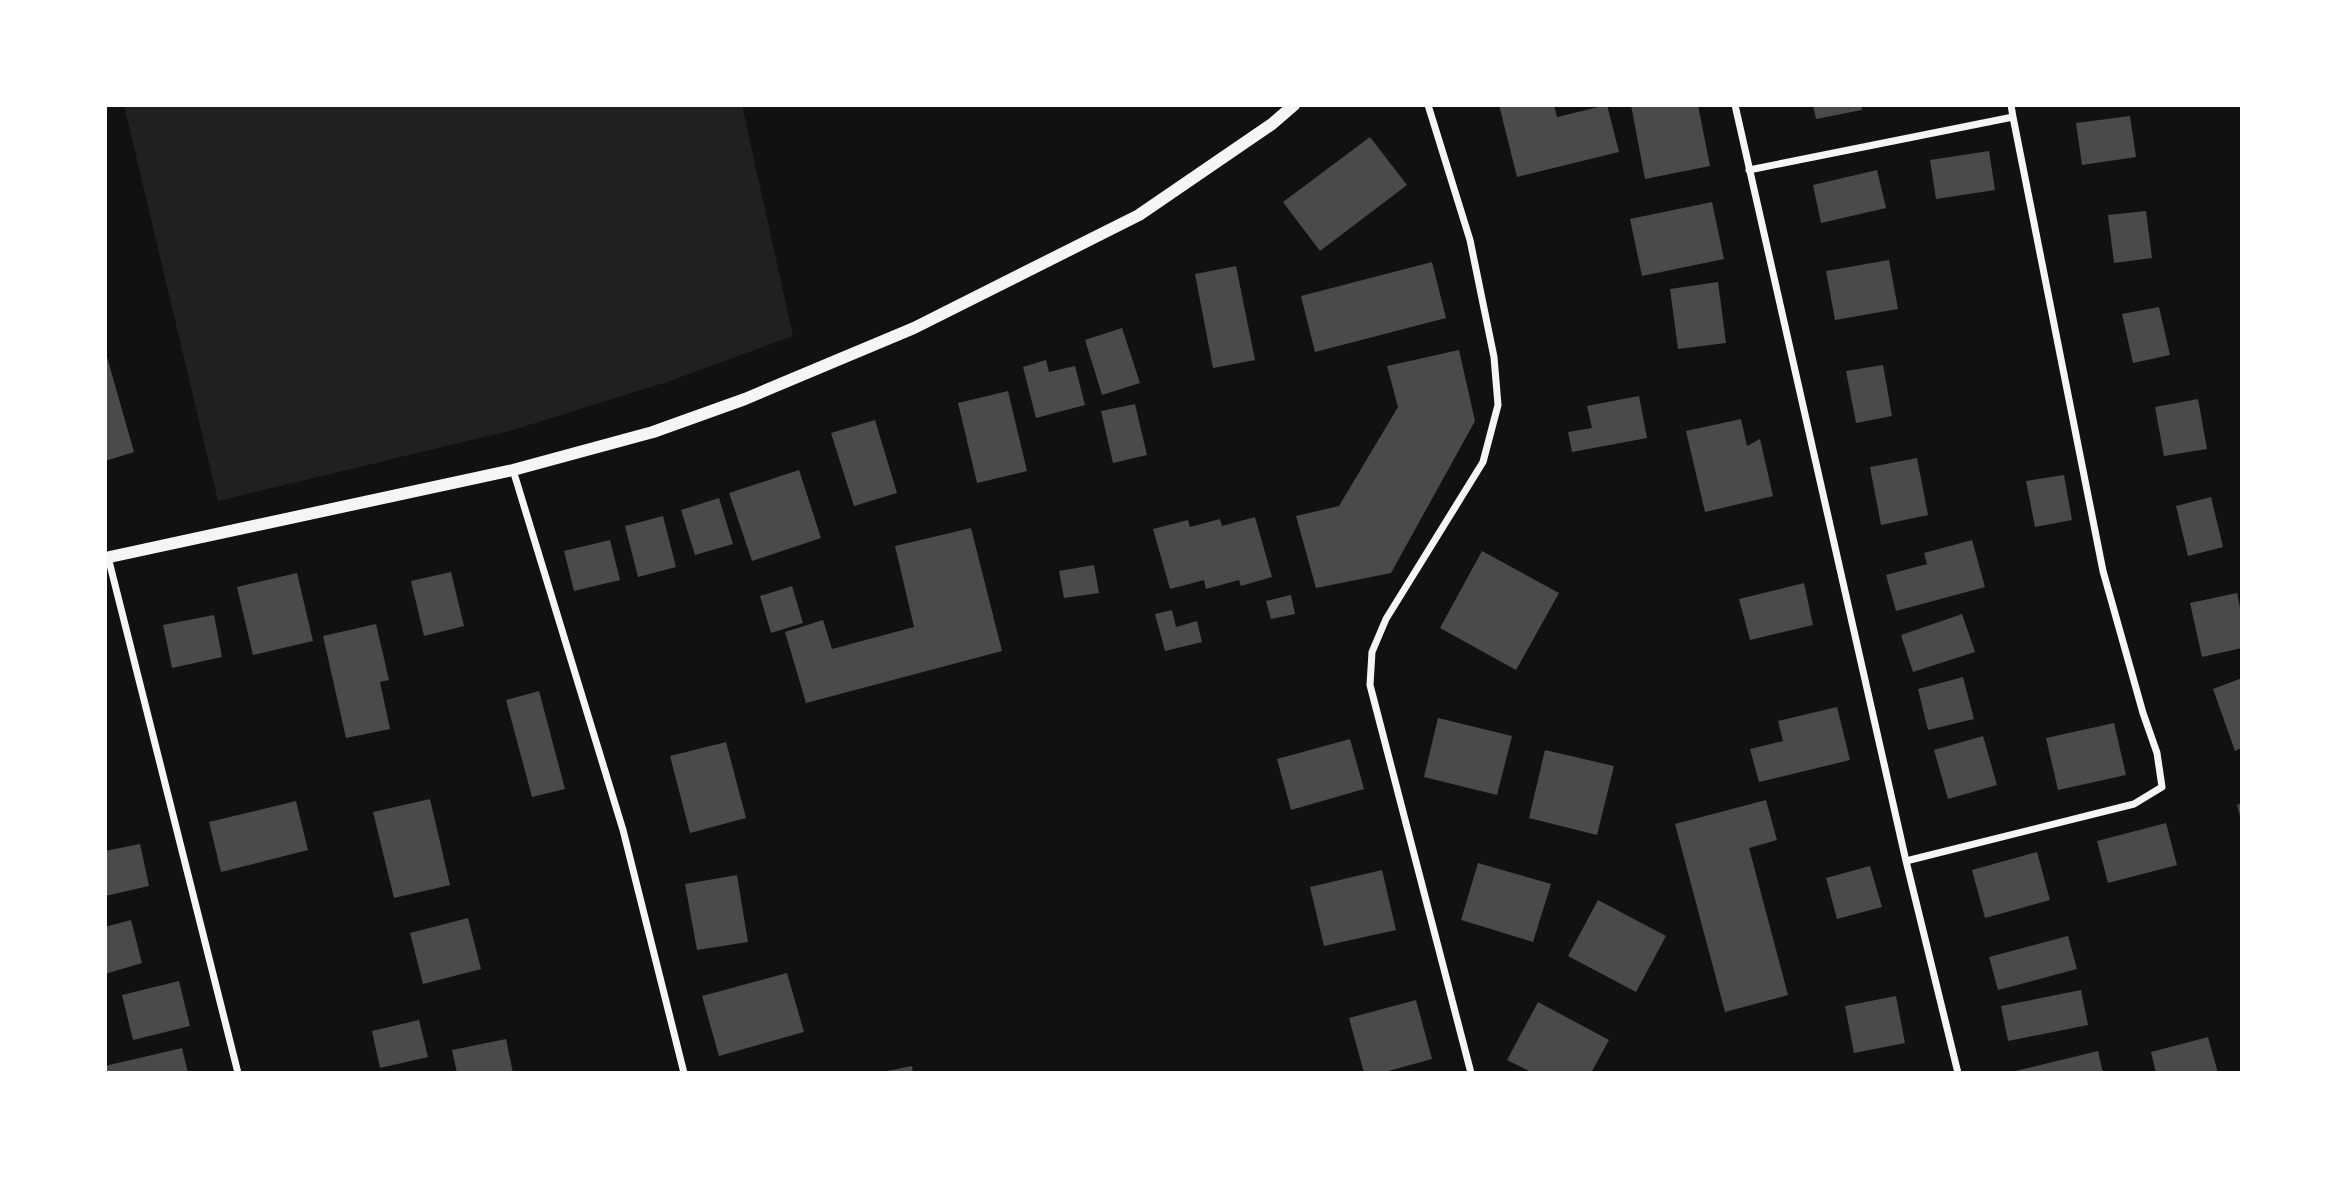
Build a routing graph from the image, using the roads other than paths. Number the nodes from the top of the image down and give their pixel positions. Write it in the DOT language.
graph roads {
  1 [pos="1294,105"];
  2 [pos="1428,105"];
  3 [pos="1735,105"];
  4 [pos="2011,105"];
  5 [pos="2014,117"];
  6 [pos="1749,170"];
  7 [pos="513,470"];
  8 [pos="106,558"];
  9 [pos="1906,861"];
  10 [pos="238,1073"];
  11 [pos="684,1073"];
  12 [pos="1471,1073"];
  13 [pos="1958,1073"];
  1 -- 7 [label="street"];
  2 -- 12 [label="street"];
  3 -- 6 [label="street"];
  4 -- 5 [label="street"];
  5 -- 6 [label="street"];
  5 -- 9 [label="street"];
  6 -- 9 [label="street"];
  7 -- 8 [label="street"];
  7 -- 11 [label="street"];
  8 -- 10 [label="street"];
  9 -- 13 [label="street"];
}
